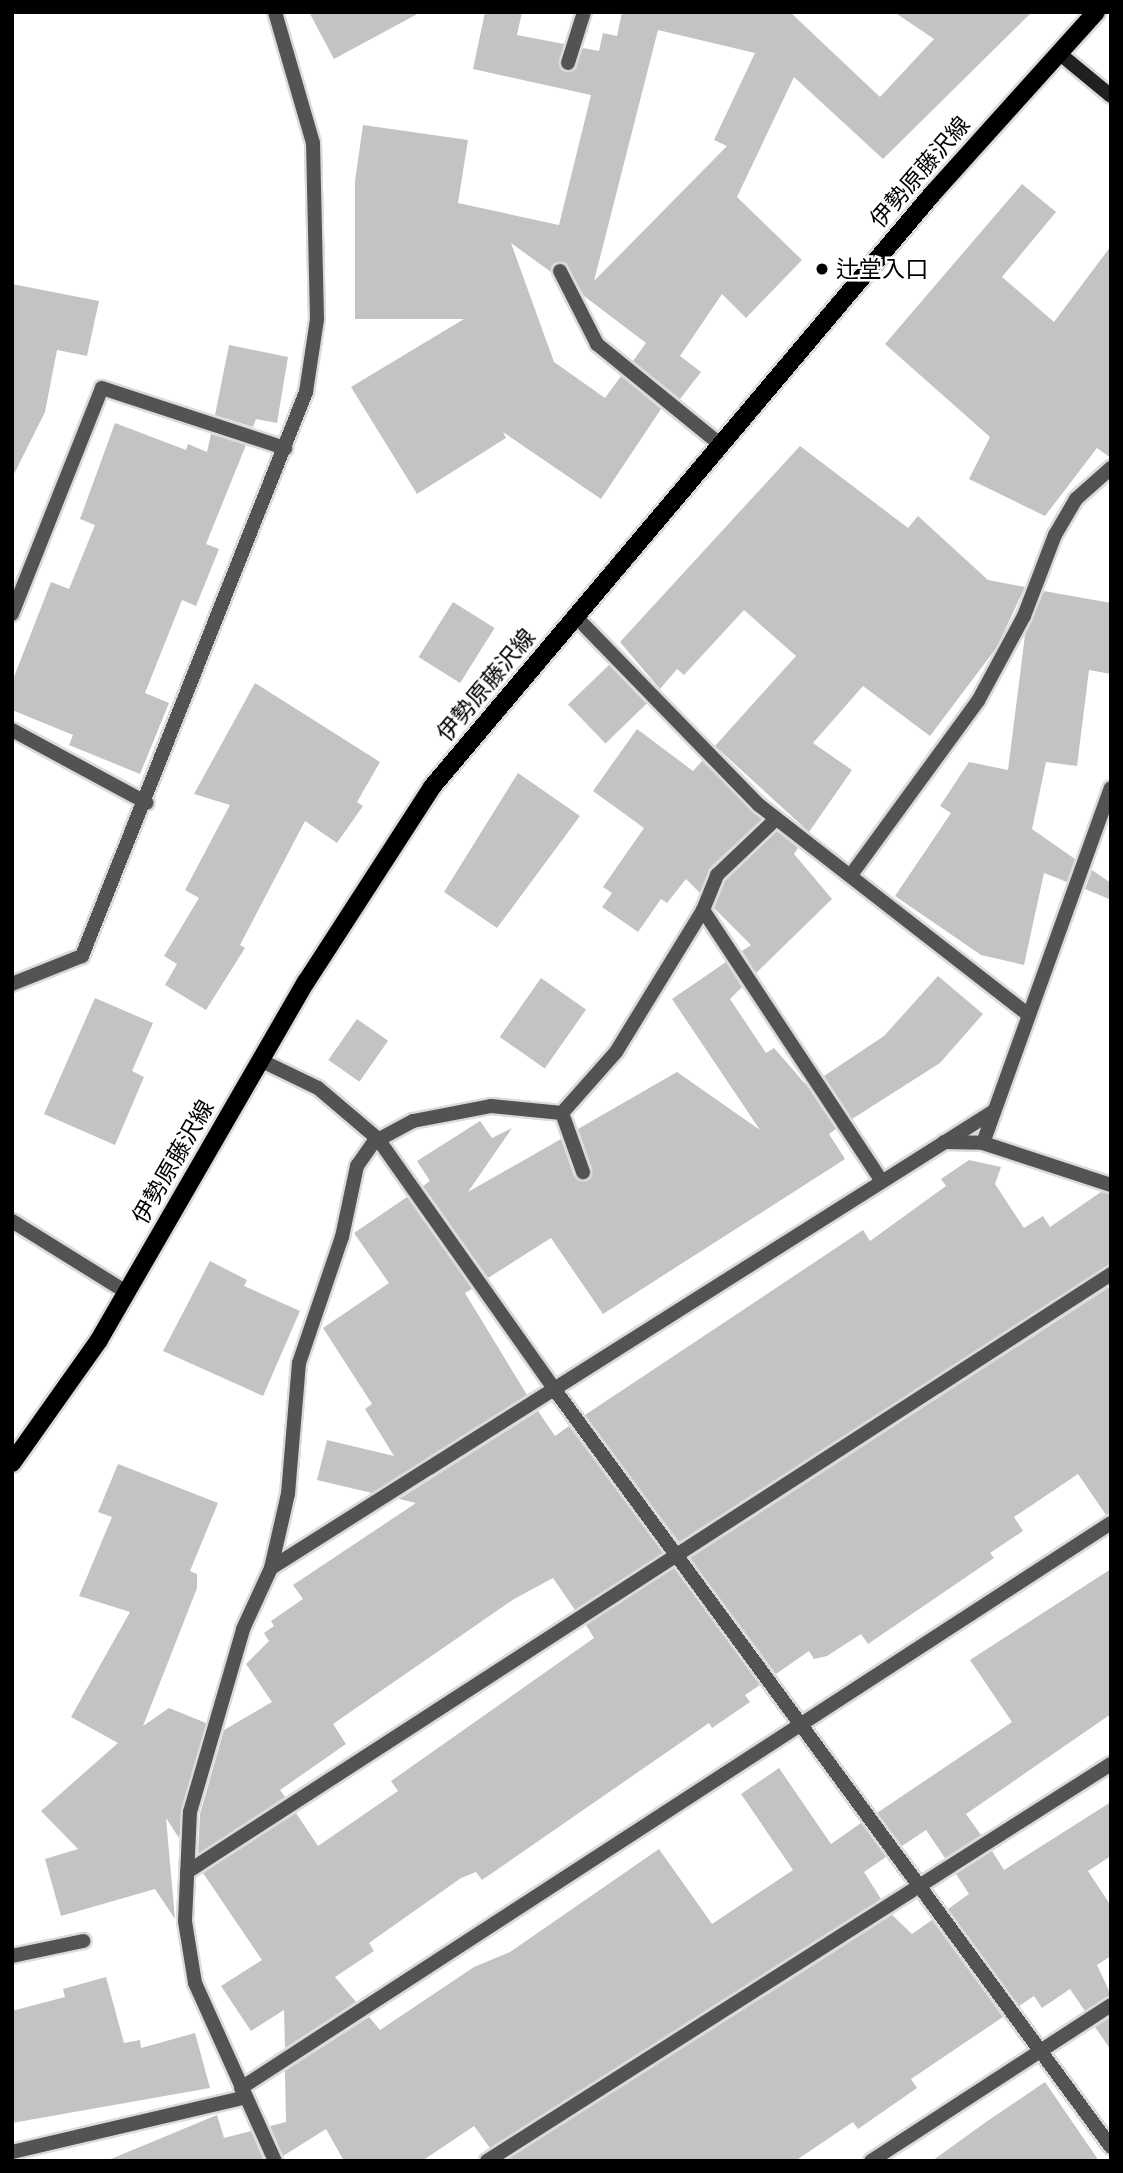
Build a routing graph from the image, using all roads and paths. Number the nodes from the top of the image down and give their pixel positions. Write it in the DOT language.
graph roads {
  1 [pos="275,12"];
  2 [pos="584,12"];
  3 [pos="1096,12"];
  4 [pos="1059,53"];
  5 [pos="568,63"];
  6 [pos="1111,96"];
  7 [pos="560,271"];
  8 [pos="721,445"];
  9 [pos="285,448"];
  10 [pos="1111,468"];
  11 [pos="12,614"];
  12 [pos="576,617"];
  13 [pos="12,730"];
  14 [pos="1111,788"];
  15 [pos="147,803"];
  16 [pos="776,819"];
  17 [pos="851,875"];
  18 [pos="703,910"];
  19 [pos="12,984"];
  20 [pos="1027,1014"];
  21 [pos="260,1060"];
  22 [pos="994,1111"];
  23 [pos="562,1113"];
  24 [pos="378,1139"];
  25 [pos="943,1142"];
  26 [pos="983,1143"];
  27 [pos="583,1172"];
  28 [pos="881,1181"];
  29 [pos="1111,1185"];
  30 [pos="12,1221"];
  31 [pos="1111,1275"];
  32 [pos="127,1292"];
  33 [pos="552,1386"];
  34 [pos="12,1462"];
  35 [pos="1111,1523"];
  36 [pos="677,1557"];
  37 [pos="271,1568"];
  38 [pos="803,1727"];
  39 [pos="1111,1764"];
  40 [pos="187,1872"];
  41 [pos="919,1886"];
  42 [pos="83,1941"];
  43 [pos="12,1956"];
  44 [pos="1111,2005"];
  45 [pos="1040,2051"];
  46 [pos="243,2093"];
  47 [pos="1111,2147"];
  48 [pos="12,2152"];
  49 [pos="275,2161"];
  50 [pos="487,2161"];
  51 [pos="871,2161"];
  1 -- 9 [label="street"];
  2 -- 5 [label="street"];
  3 -- 4 [label="main road, 伊勢原藤沢線"];
  4 -- 6 [label="main road"];
  4 -- 8 [label="main road, 伊勢原藤沢線"];
  7 -- 8 [label="street"];
  8 -- 12 [label="main road, 伊勢原藤沢線"];
  9 -- 11 [label="street"];
  9 -- 15 [label="street"];
  10 -- 17 [label="street"];
  12 -- 16 [label="street"];
  12 -- 21 [label="main road, 伊勢原藤沢線"];
  13 -- 15 [label="street"];
  14 -- 20 [label="street"];
  15 -- 19 [label="street"];
  16 -- 17 [label="street"];
  16 -- 18 [label="street"];
  17 -- 20 [label="street"];
  18 -- 23 [label="street"];
  18 -- 28 [label="street"];
  20 -- 22 [label="street"];
  21 -- 24 [label="street"];
  21 -- 32 [label="main road, 伊勢原藤沢線"];
  22 -- 25 [label="street"];
  22 -- 26 [label="street"];
  23 -- 24 [label="street"];
  23 -- 27 [label="street"];
  24 -- 33 [label="street"];
  24 -- 37 [label="street"];
  25 -- 26 [label="street"];
  25 -- 28 [label="street"];
  26 -- 29 [label="street"];
  28 -- 33 [label="street"];
  30 -- 32 [label="street"];
  31 -- 36 [label="street"];
  32 -- 34 [label="main road, 伊勢原藤沢線"];
  33 -- 36 [label="street"];
  33 -- 37 [label="street"];
  35 -- 38 [label="street"];
  36 -- 38 [label="street"];
  36 -- 40 [label="street"];
  37 -- 40 [label="street"];
  38 -- 41 [label="street"];
  38 -- 46 [label="street"];
  39 -- 41 [label="street"];
  40 -- 46 [label="street"];
  41 -- 45 [label="street"];
  41 -- 50 [label="street"];
  42 -- 43 [label="street"];
  44 -- 45 [label="street"];
  45 -- 47 [label="street"];
  45 -- 51 [label="street"];
  46 -- 48 [label="street"];
  46 -- 49 [label="street"];
}
